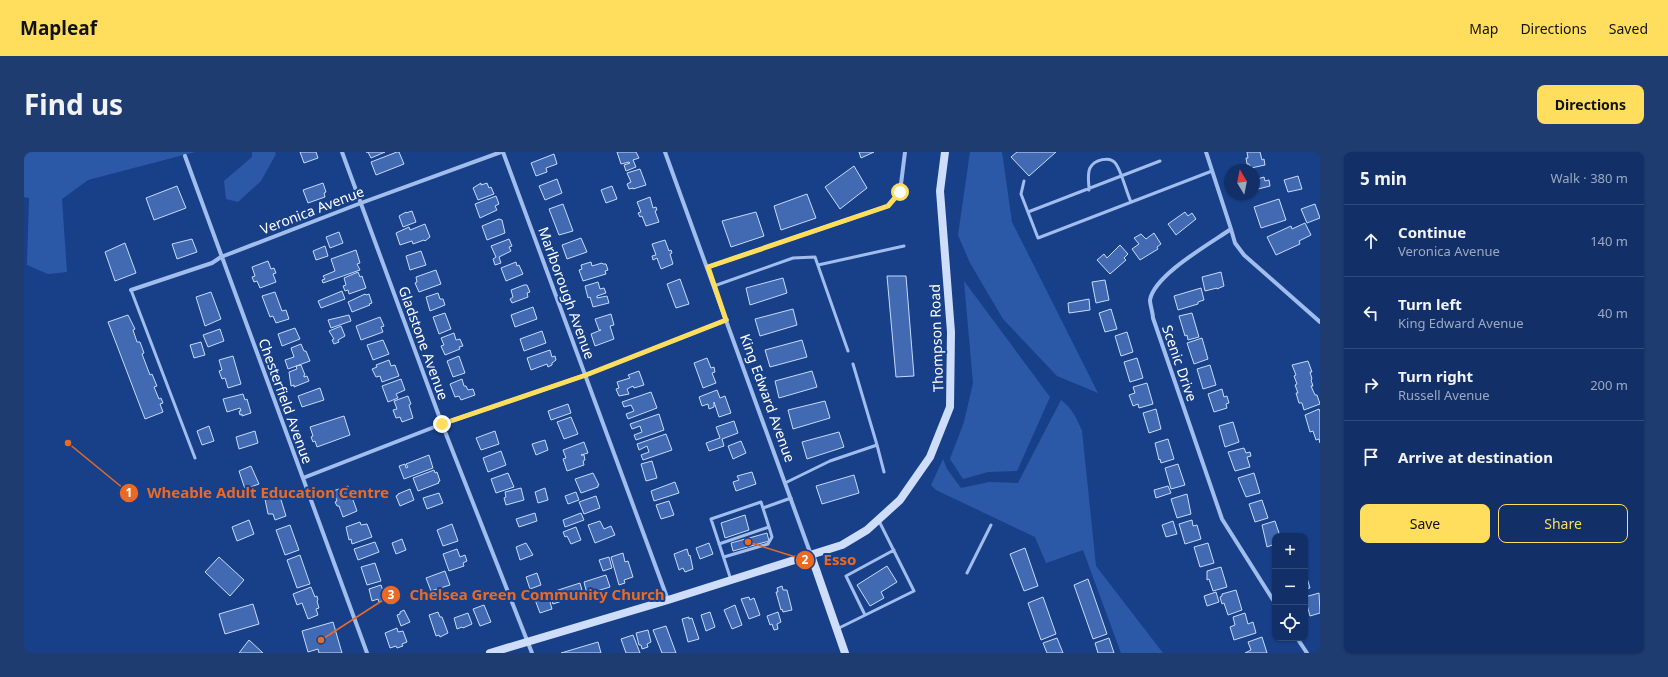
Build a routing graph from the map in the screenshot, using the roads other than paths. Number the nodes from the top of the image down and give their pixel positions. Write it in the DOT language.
graph roads {
  1 [pos="342,152"];
  2 [pos="502,152"];
  3 [pos="665,152"];
  4 [pos="905,152"];
  5 [pos="945,152"];
  6 [pos="1206,152"];
  7 [pos="185,156"];
  8 [pos="1160,161"];
  9 [pos="1212,171"];
  10 [pos="1121,177"];
  11 [pos="1024,180"];
  12 [pos="1089,190"];
  13 [pos="1131,202"];
  14 [pos="361,203"];
  15 [pos="1028,212"];
  16 [pos="1231,229"];
  17 [pos="904,246"];
  18 [pos="221,257"];
  19 [pos="818,265"];
  20 [pos="708,267"];
  21 [pos="714,286"];
  22 [pos="131,290"];
  23 [pos="726,320"];
  24 [pos="1320,322"];
  25 [pos="848,351"];
  26 [pos="853,364"];
  27 [pos="586,375"];
  28 [pos="442,424"];
  29 [pos="877,445"];
  30 [pos="195,458"];
  31 [pos="884,472"];
  32 [pos="303,478"];
  33 [pos="785,483"];
  34 [pos="791,498"];
  35 [pos="763,508"];
  36 [pos="878,520"];
  37 [pos="991,525"];
  38 [pos="769,527"];
  39 [pos="760,530"];
  40 [pos="746,535"];
  41 [pos="759,536"];
  42 [pos="745,539"];
  43 [pos="719,544"];
  44 [pos="894,550"];
  45 [pos="811,555"];
  46 [pos="724,557"];
  47 [pos="967,573"];
  48 [pos="731,580"];
  49 [pos="1272,598"];
  50 [pos="668,600"];
  51 [pos="865,615"];
  52 [pos="837,629"];
  53 [pos="528,641"];
  54 [pos="1299,641"];
  55 [pos="367,653"];
  56 [pos="490,653"];
  57 [pos="532,653"];
  58 [pos="845,653"];
  59 [pos="1306,653"];
  1 -- 14 [label="street, Gladstone Avenue"];
  2 -- 14 [label="street, Veronica Avenue"];
  2 -- 27 [label="street, Marlborough Avenue"];
  3 -- 20 [label="street, King Edward Avenue"];
  4 -- 20 [label="street"];
  5 -- 36 [label="street, Thompson Road"];
  6 -- 9 [label="street"];
  7 -- 18 [label="street, Chesterfield Avenue"];
  8 -- 10 [label="lane"];
  9 -- 13 [label="lane"];
  9 -- 16 [label="street"];
  10 -- 12 [label="lane"];
  10 -- 12 [label="lane"];
  10 -- 13 [label="lane"];
  11 -- 15 [label="lane"];
  12 -- 15 [label="lane"];
  13 -- 15 [label="lane"];
  14 -- 18 [label="street, Veronica Avenue"];
  14 -- 28 [label="street, Gladstone Avenue"];
  16 -- 24 [label="street"];
  16 -- 49 [label="street, Scenic Drive"];
  17 -- 19 [label="lane"];
  18 -- 22 [label="street, Veronica Avenue"];
  18 -- 32 [label="street, Chesterfield Avenue"];
  19 -- 21 [label="lane"];
  19 -- 25 [label="lane"];
  20 -- 21 [label="street, King Edward Avenue"];
  21 -- 23 [label="street, King Edward Avenue"];
  22 -- 30 [label="lane"];
  23 -- 27 [label="street"];
  23 -- 33 [label="street, King Edward Avenue"];
  26 -- 29 [label="lane"];
  27 -- 28 [label="street"];
  27 -- 50 [label="street, Marlborough Avenue"];
  28 -- 32 [label="street"];
  28 -- 53 [label="street, Gladstone Avenue"];
  29 -- 31 [label="lane"];
  29 -- 33 [label="lane"];
  32 -- 55 [label="street, Chesterfield Avenue"];
  33 -- 34 [label="street, King Edward Avenue"];
  34 -- 35 [label="lane"];
  34 -- 45 [label="street, King Edward Avenue"];
  35 -- 38 [label="lane"];
  35 -- 43 [label="lane"];
  36 -- 44 [label="lane"];
  36 -- 45 [label="street, Thompson Road"];
  37 -- 47 [label="lane"];
  38 -- 39 [label="lane"];
  38 -- 46 [label="lane"];
  39 -- 40 [label="lane"];
  39 -- 41 [label="lane"];
  40 -- 42 [label="lane"];
  40 -- 43 [label="lane"];
  43 -- 46 [label="lane"];
  44 -- 51 [label="lane"];
  44 -- 51 [label="lane"];
  45 -- 48 [label="street, Thompson Road"];
  45 -- 52 [label="street, King Edward Avenue"];
  46 -- 48 [label="lane"];
  48 -- 50 [label="street, Thompson Road"];
  50 -- 53 [label="street, Thompson Road"];
  51 -- 52 [label="lane"];
  52 -- 58 [label="street, King Edward Avenue"];
  53 -- 56 [label="street, Thompson Road"];
  53 -- 57 [label="street, Gladstone Avenue"];
  54 -- 59 [label="street"];
}
